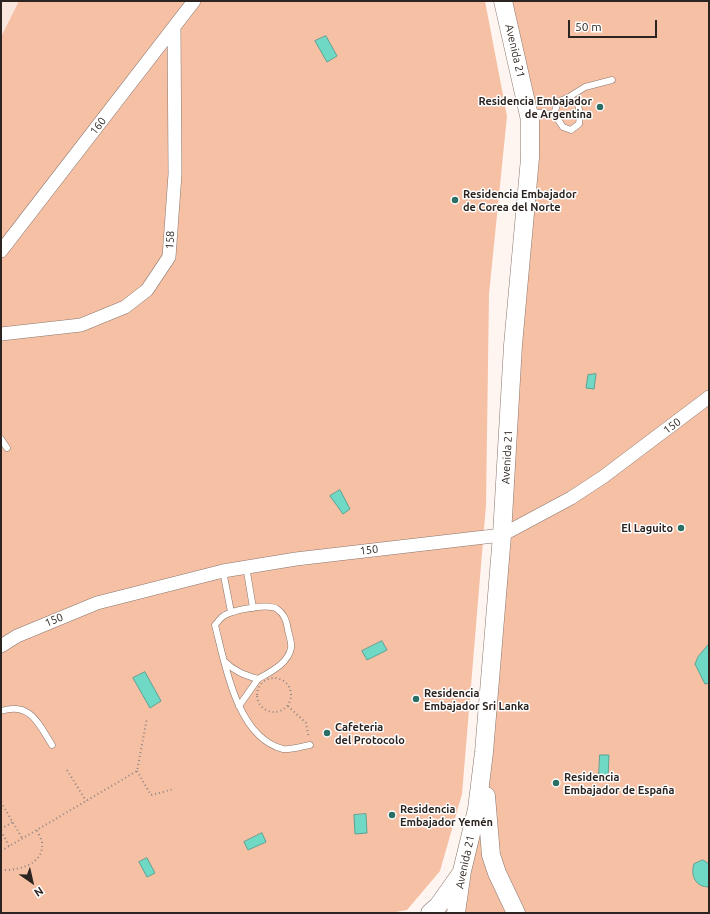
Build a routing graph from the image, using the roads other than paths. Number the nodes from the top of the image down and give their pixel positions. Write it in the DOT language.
graph roads {
  1 [pos="194,1"];
  2 [pos="503,1"];
  3 [pos="174,28"];
  4 [pos="612,80"];
  5 [pos="569,97"];
  6 [pos="528,112"];
  7 [pos="554,114"];
  8 [pos="1,251"];
  9 [pos="1,334"];
  10 [pos="709,397"];
  11 [pos="1,439"];
  12 [pos="7,448"];
  13 [pos="502,535"];
  14 [pos="246,566"];
  15 [pos="223,570"];
  16 [pos="253,608"];
  17 [pos="231,612"];
  18 [pos="1,646"];
  19 [pos="224,661"];
  20 [pos="258,679"];
  21 [pos="239,706"];
  22 [pos="1,711"];
  23 [pos="52,745"];
  24 [pos="310,745"];
  25 [pos="484,752"];
  26 [pos="462,871"];
  27 [pos="430,913"];
  28 [pos="456,913"];
  29 [pos="516,913"];
  1 -- 3 [label="street, 160"];
  2 -- 6 [label="main road, Avenida 21"];
  3 -- 8 [label="street, 160"];
  3 -- 9 [label="street, 158"];
  4 -- 5 [label="lane"];
  5 -- 7 [label="lane"];
  5 -- 7 [label="lane"];
  6 -- 7 [label="lane"];
  6 -- 13 [label="main road, Avenida 21"];
  10 -- 13 [label="street, 150"];
  11 -- 12 [label="lane"];
  13 -- 14 [label="street, 150"];
  13 -- 25 [label="main road, Avenida 21"];
  14 -- 15 [label="street, 150"];
  14 -- 16 [label="lane"];
  15 -- 17 [label="lane"];
  15 -- 18 [label="street, 150"];
  16 -- 17 [label="lane"];
  16 -- 20 [label="lane"];
  17 -- 19 [label="lane"];
  19 -- 20 [label="lane"];
  19 -- 21 [label="lane"];
  20 -- 21 [label="lane"];
  21 -- 24 [label="lane"];
  22 -- 23 [label="lane"];
  25 -- 26 [label="main road, Avenida 21"];
  25 -- 29 [label="main road"];
  26 -- 27 [label="main road"];
  26 -- 28 [label="main road, Avenida 21"];
}
